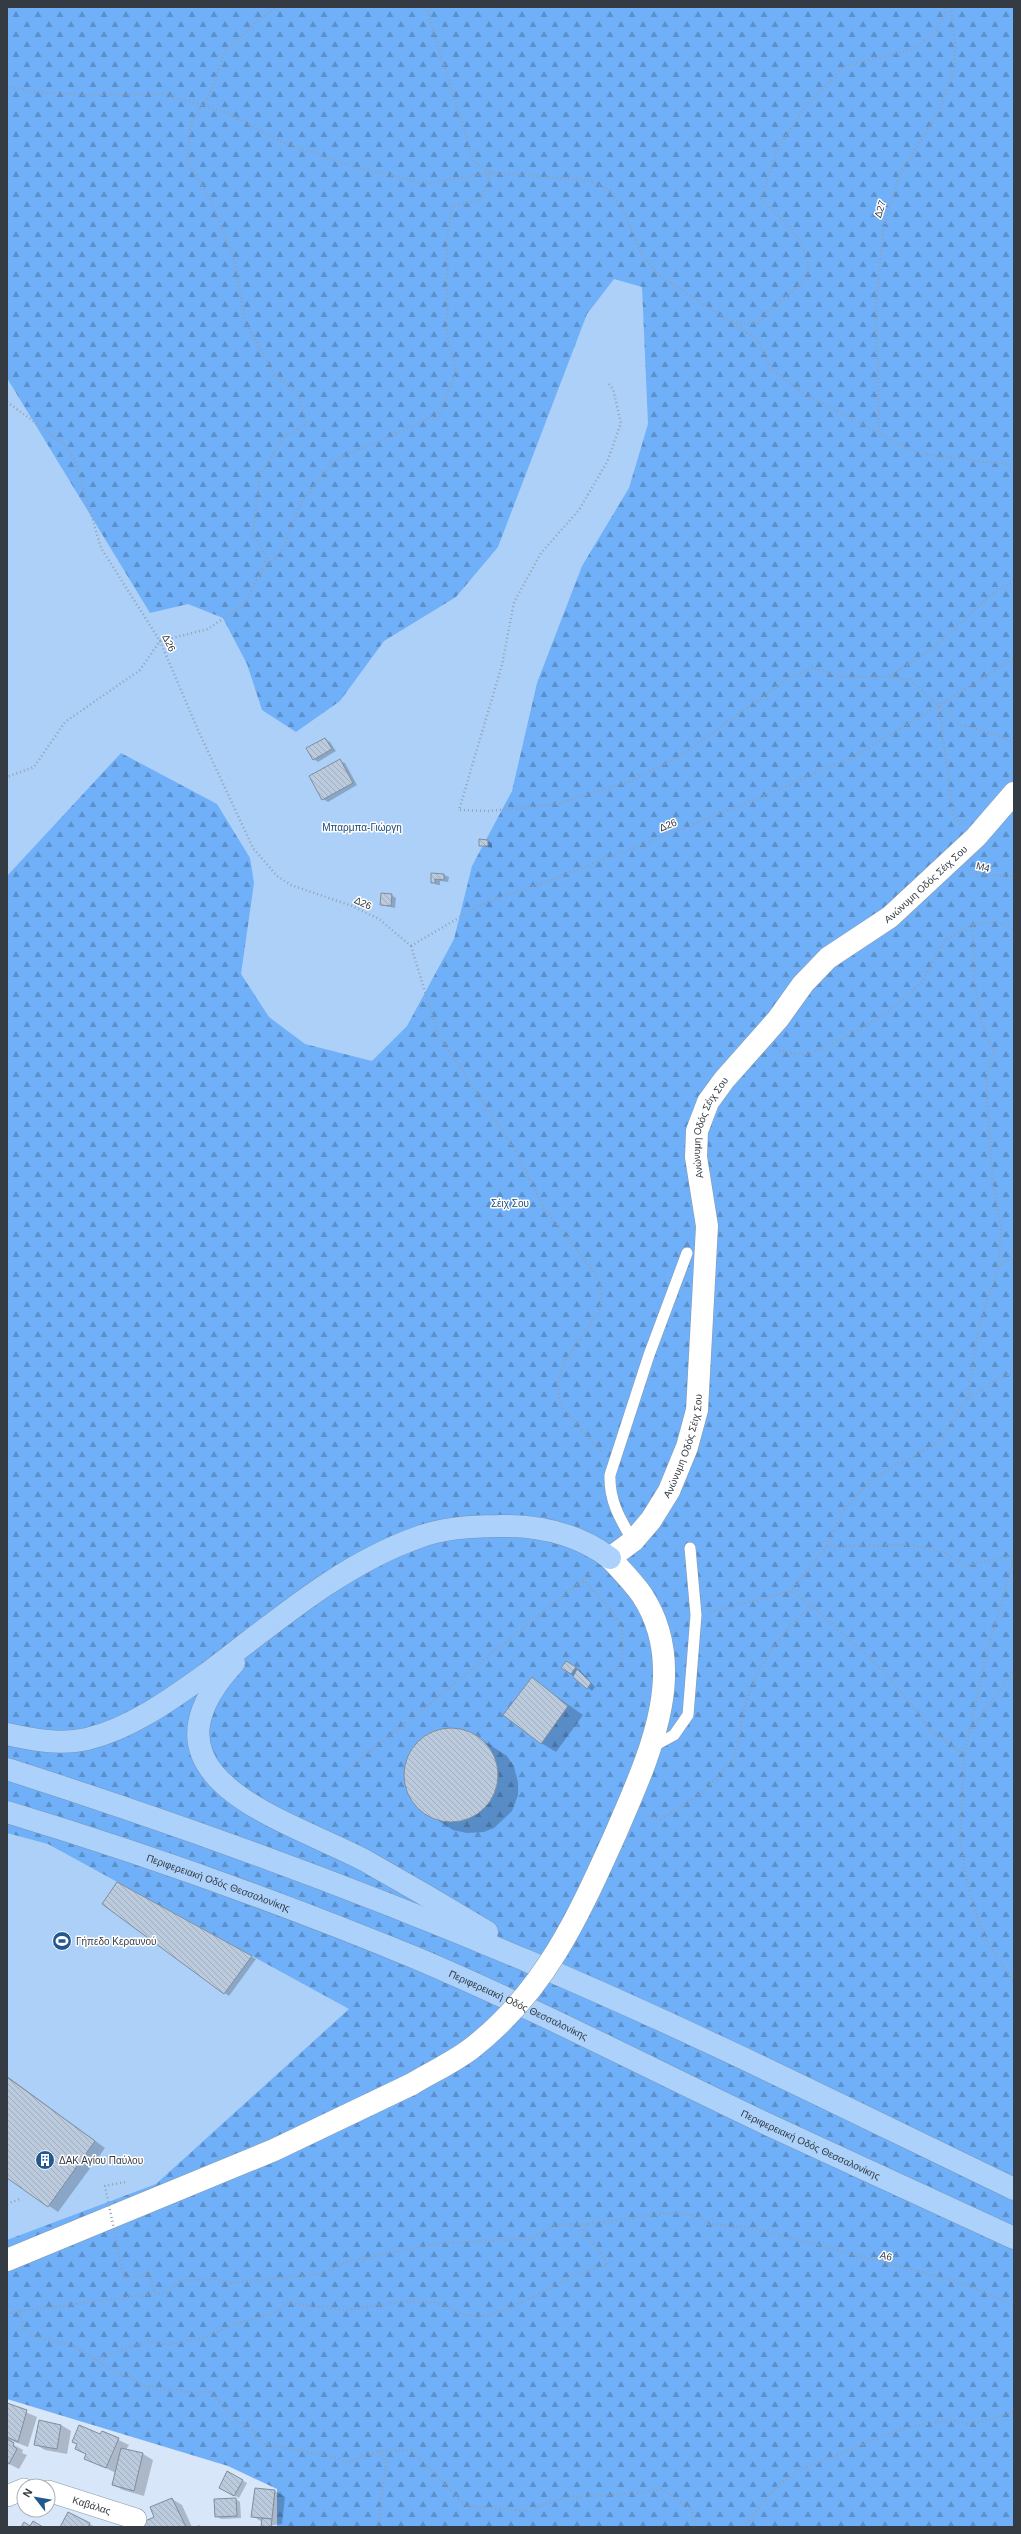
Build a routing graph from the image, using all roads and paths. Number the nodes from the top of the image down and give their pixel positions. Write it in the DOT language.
graph roads {
  1 [pos="276,7"];
  2 [pos="426,7"];
  3 [pos="947,7"];
  4 [pos="951,7"];
  5 [pos="7,86"];
  6 [pos="202,105"];
  7 [pos="491,173"];
  8 [pos="732,323"];
  9 [pos="609,384"];
  10 [pos="7,402"];
  11 [pos="879,431"];
  12 [pos="1014,466"];
  13 [pos="259,575"];
  14 [pos="1014,581"];
  15 [pos="160,641"];
  16 [pos="1014,659"];
  17 [pos="889,677"];
  18 [pos="939,706"];
  19 [pos="1014,743"];
  20 [pos="7,777"];
  21 [pos="1014,793"];
  22 [pos="976,837"];
  23 [pos="959,853"];
  24 [pos="1014,876"];
  25 [pos="973,924"];
  26 [pos="1014,930"];
  27 [pos="411,946"];
  28 [pos="754,1048"];
  29 [pos="687,1253"];
  30 [pos="1014,1256"];
  31 [pos="998,1267"];
  32 [pos="1014,1373"];
  33 [pos="967,1399"];
  34 [pos="598,1448"];
  35 [pos="633,1541"];
  36 [pos="827,1546"];
  37 [pos="690,1548"];
  38 [pos="1014,1555"];
  39 [pos="610,1558"];
  40 [pos="1014,1558"];
  41 [pos="583,1579"];
  42 [pos="792,1591"];
  43 [pos="812,1606"];
  44 [pos="696,1615"];
  45 [pos="265,1630"];
  46 [pos="1014,1671"];
  47 [pos="616,1673"];
  48 [pos="969,1733"];
  49 [pos="7,1734"];
  50 [pos="651,1747"];
  51 [pos="964,1755"];
  52 [pos="7,1769"];
  53 [pos="346,1771"];
  54 [pos="626,1810"];
  55 [pos="7,1812"];
  56 [pos="534,1964"];
  57 [pos="1014,1981"];
  58 [pos="125,2182"];
  59 [pos="1014,2189"];
  60 [pos="20,2199"];
  61 [pos="7,2204"];
  62 [pos="589,2224"];
  63 [pos="1014,2238"];
  64 [pos="7,2260"];
  65 [pos="154,2292"];
  66 [pos="1014,2306"];
  67 [pos="20,2311"];
  68 [pos="7,2313"];
  69 [pos="95,2359"];
  70 [pos="1014,2412"];
  71 [pos="379,2451"];
  72 [pos="56,2494"];
  73 [pos="136,2519"];
  74 [pos="378,2527"];
  75 [pos="697,2527"];
  76 [pos="744,2527"];
  1 -- 6 [label="path"];
  2 -- 7 [label="path"];
  3 -- 8 [label="path"];
  4 -- 11 [label="path, Δ27"];
  5 -- 6 [label="path"];
  6 -- 7 [label="path"];
  6 -- 13 [label="path"];
  7 -- 8 [label="path"];
  7 -- 13 [label="path"];
  8 -- 11 [label="path"];
  9 -- 17 [label="path"];
  10 -- 15 [label="path, Δ26"];
  11 -- 12 [label="path"];
  13 -- 15 [label="path"];
  14 -- 17 [label="path"];
  15 -- 20 [label="path"];
  15 -- 27 [label="path, Δ26"];
  16 -- 18 [label="path, Δ26"];
  17 -- 18 [label="path"];
  18 -- 19 [label="path"];
  18 -- 22 [label="path"];
  18 -- 27 [label="path, Δ26"];
  21 -- 22 [label="main road, Ανώνυμη Οδός Σέιχ Σου"];
  22 -- 23 [label="main road, Ανώνυμη Οδός Σέιχ Σου"];
  23 -- 24 [label="path, M4"];
  23 -- 28 [label="main road, Ανώνυμη Οδός Σέιχ Σου"];
  25 -- 26 [label="path"];
  25 -- 28 [label="path"];
  25 -- 31 [label="path"];
  27 -- 34 [label="path"];
  28 -- 35 [label="main road, Ανώνυμη Οδός Σέιχ Σου"];
  29 -- 35 [label="lane"];
  30 -- 31 [label="path"];
  31 -- 33 [label="path"];
  32 -- 33 [label="path"];
  33 -- 36 [label="path"];
  35 -- 39 [label="main road, Ανώνυμη Οδός Σέιχ Σου"];
  36 -- 38 [label="path"];
  36 -- 42 [label="path"];
  37 -- 44 [label="lane"];
  39 -- 41 [label="path"];
  39 -- 45 [label="highway"];
  39 -- 50 [label="main road"];
  40 -- 48 [label="path"];
  41 -- 47 [label="path"];
  41 -- 53 [label="path"];
  42 -- 43 [label="path"];
  42 -- 44 [label="path"];
  43 -- 51 [label="path"];
  43 -- 54 [label="path"];
  44 -- 50 [label="lane"];
  45 -- 49 [label="highway"];
  45 -- 56 [label="highway"];
  46 -- 48 [label="path"];
  48 -- 51 [label="path"];
  50 -- 54 [label="main road"];
  51 -- 57 [label="path"];
  52 -- 56 [label="highway"];
  54 -- 64 [label="main road, bridge"];
  55 -- 63 [label="highway, Περιφερειακή Οδός Θεσσαλονίκης"];
  56 -- 59 [label="highway"];
  58 -- 65 [label="path, bridge"];
  60 -- 61 [label="path"];
  62 -- 65 [label="path, A6"];
  62 -- 66 [label="path, A6"];
  62 -- 69 [label="path"];
  65 -- 67 [label="path, A6"];
  67 -- 68 [label="path, A6"];
  67 -- 69 [label="path"];
  69 -- 71 [label="path"];
  70 -- 76 [label="path"];
  71 -- 74 [label="path"];
  71 -- 75 [label="path"];
  72 -- 73 [label="street, Καβάλας"];
}
